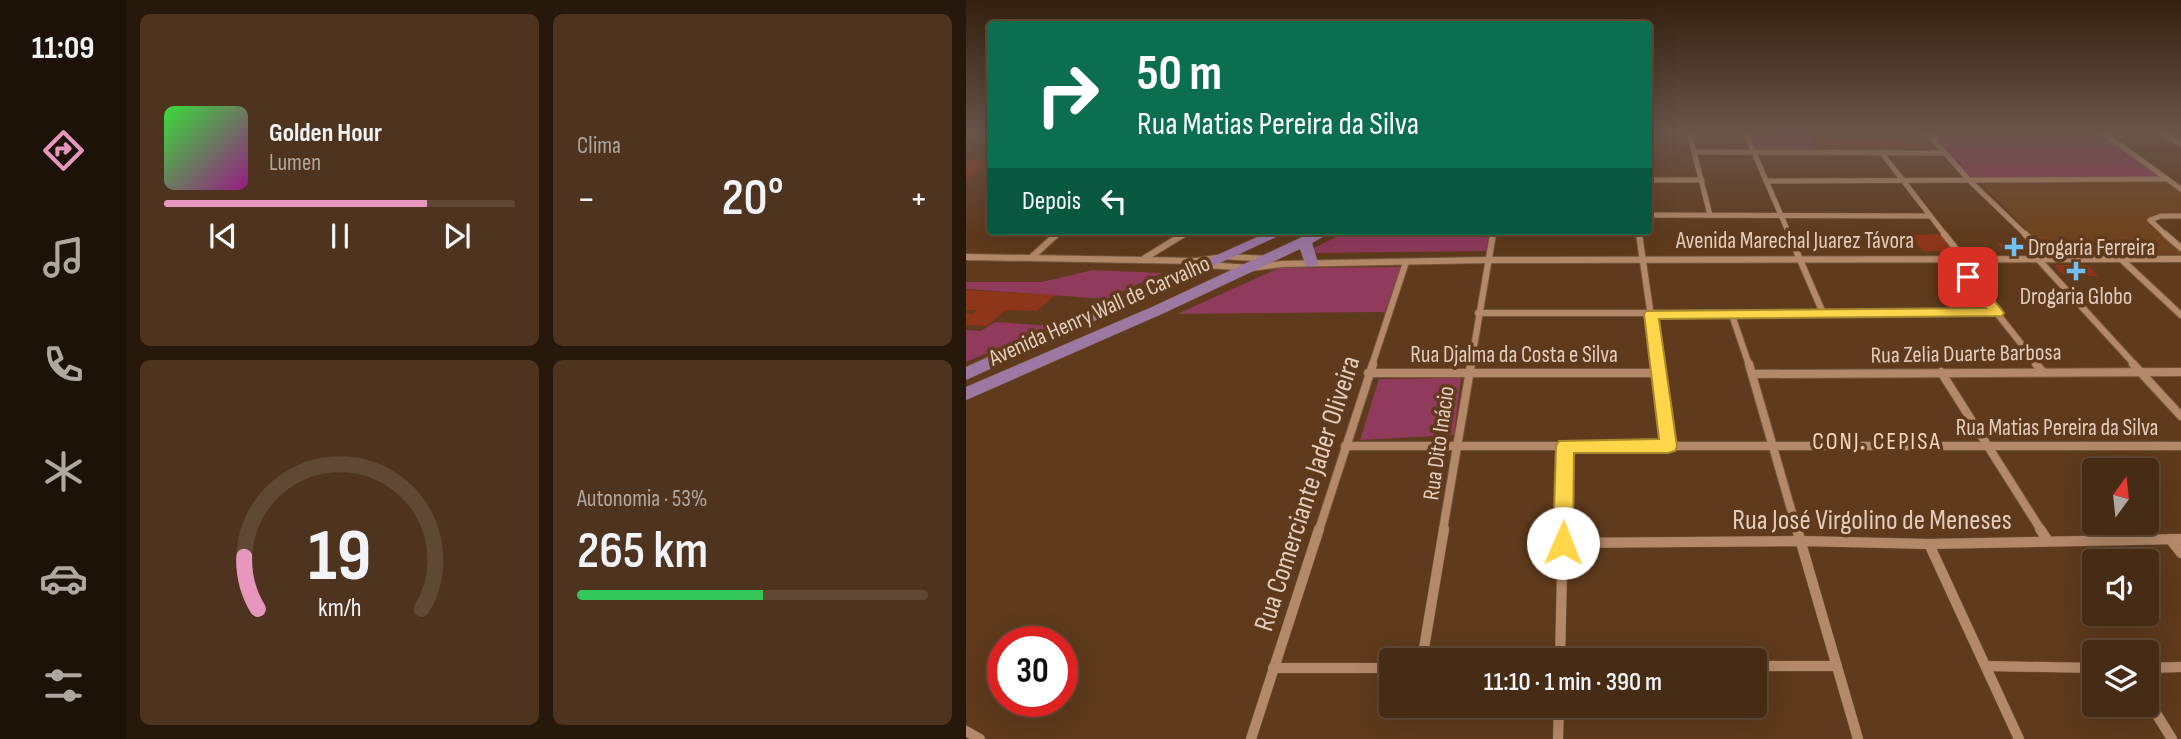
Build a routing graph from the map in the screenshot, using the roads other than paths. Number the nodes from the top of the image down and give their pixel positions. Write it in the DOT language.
graph roads {
  1 [pos="1699,166"];
  2 [pos="1761,166"];
  3 [pos="1891,166"];
  4 [pos="1957,166"];
  5 [pos="2150,166"];
  6 [pos="2167,179"];
  7 [pos="1652,180"];
  8 [pos="1702,180"];
  9 [pos="1768,181"];
  10 [pos="1902,181"];
  11 [pos="1971,182"];
  12 [pos="2181,189"];
  13 [pos="1652,215"];
  14 [pos="1710,215"];
  15 [pos="1781,216"];
  16 [pos="1930,216"];
  17 [pos="2181,216"];
  18 [pos="1056,235"];
  19 [pos="1182,235"];
  20 [pos="1273,235"];
  21 [pos="1318,235"];
  22 [pos="1492,235"];
  23 [pos="1639,235"];
  24 [pos="1305,242"];
  25 [pos="2181,248"];
  26 [pos="966,257"];
  27 [pos="1032,257"];
  28 [pos="1225,257"];
  29 [pos="1143,259"];
  30 [pos="1642,259"];
  31 [pos="1959,259"];
  32 [pos="2038,259"];
  33 [pos="2051,259"];
  34 [pos="2121,259"];
  35 [pos="2181,259"];
  36 [pos="1487,260"];
  37 [pos="1800,260"];
  38 [pos="1276,261"];
  39 [pos="1406,262"];
  40 [pos="1201,263"];
  41 [pos="1311,263"];
  42 [pos="1251,268"];
  43 [pos="1478,313"];
  44 [pos="1823,313"];
  45 [pos="1997,313"];
  46 [pos="1651,314"];
  47 [pos="1732,315"];
  48 [pos="2181,315"];
  49 [pos="1082,321"];
  50 [pos="1025,369"];
  51 [pos="2042,371"];
  52 [pos="2140,371"];
  53 [pos="1941,372"];
  54 [pos="2181,372"];
  55 [pos="1368,373"];
  56 [pos="1659,373"];
  57 [pos="966,374"];
  58 [pos="1467,374"];
  59 [pos="1752,374"];
  60 [pos="966,394"];
  61 [pos="2181,416"];
  62 [pos="1345,446"];
  63 [pos="1459,446"];
  64 [pos="1565,446"];
  65 [pos="1668,446"];
  66 [pos="1772,446"];
  67 [pos="2181,446"];
  68 [pos="1990,447"];
  69 [pos="2176,539"];
  70 [pos="1801,541"];
  71 [pos="2048,541"];
  72 [pos="1563,543"];
  73 [pos="1929,544"];
  74 [pos="2181,553"];
  75 [pos="1424,648"];
  76 [pos="1560,648"];
  77 [pos="1767,666"];
  78 [pos="1837,666"];
  79 [pos="1986,666"];
  80 [pos="2181,667"];
  81 [pos="1273,668"];
  82 [pos="1379,668"];
  83 [pos="2082,668"];
  84 [pos="2159,668"];
  85 [pos="2158,717"];
  86 [pos="1559,718"];
  87 [pos="1251,739"];
  88 [pos="1558,739"];
  89 [pos="1858,739"];
  90 [pos="2019,739"];
  91 [pos="2172,739"];
  1 -- 8 [label="street"];
  2 -- 9 [label="street"];
  3 -- 10 [label="street"];
  4 -- 11 [label="street"];
  5 -- 6 [label="street"];
  6 -- 11 [label="street"];
  6 -- 12 [label="street"];
  7 -- 8 [label="street"];
  8 -- 14 [label="street"];
  9 -- 10 [label="street"];
  9 -- 15 [label="street"];
  10 -- 11 [label="street"];
  10 -- 16 [label="street"];
  11 -- 33 [label="street"];
  13 -- 14 [label="street"];
  14 -- 15 [label="street"];
  15 -- 16 [label="street"];
  15 -- 37 [label="street"];
  16 -- 31 [label="street"];
  17 -- 25 [label="street"];
  18 -- 27 [label="street"];
  19 -- 29 [label="street"];
  20 -- 28 [label="main road, Avenida Henry Wall de Carvalho"];
  21 -- 24 [label="main road, Avenida Henry Wall de Carvalho"];
  22 -- 36 [label="street, Rua Dito Inácio"];
  23 -- 30 [label="street"];
  24 -- 38 [label="main road, Avenida Henry Wall de Carvalho"];
  24 -- 41 [label="main road"];
  26 -- 27 [label="street"];
  27 -- 29 [label="street"];
  28 -- 38 [label="street"];
  28 -- 40 [label="main road, Avenida Henry Wall de Carvalho"];
  29 -- 40 [label="street"];
  30 -- 36 [label="street, Avenida Marechal Juarez Távora"];
  30 -- 37 [label="street, Avenida Marechal Juarez Távora"];
  30 -- 46 [label="street"];
  31 -- 32 [label="street, Avenida Marechal Juarez Távora"];
  31 -- 37 [label="street, Avenida Marechal Juarez Távora"];
  31 -- 45 [label="street"];
  32 -- 33 [label="street, Avenida Marechal Juarez Távora"];
  32 -- 52 [label="street"];
  33 -- 34 [label="street, Avenida Marechal Juarez Távora"];
  34 -- 35 [label="street, Avenida Marechal Juarez Távora"];
  34 -- 48 [label="street"];
  36 -- 39 [label="street, Avenida Marechal Juarez Távora"];
  36 -- 43 [label="street, Rua Dito Inácio"];
  37 -- 44 [label="street"];
  38 -- 41 [label="street, Avenida Marechal Juarez Távora"];
  38 -- 42 [label="main road, Avenida Henry Wall de Carvalho"];
  39 -- 41 [label="street, Avenida Marechal Juarez Távora"];
  39 -- 55 [label="street, Rua Comerciante Jader Oliveira"];
  40 -- 42 [label="street"];
  40 -- 49 [label="main road, Avenida Henry Wall de Carvalho"];
  42 -- 50 [label="main road, Avenida Henry Wall de Carvalho"];
  43 -- 46 [label="street"];
  43 -- 58 [label="street, Rua Dito Inácio"];
  44 -- 45 [label="street"];
  44 -- 47 [label="street"];
  45 -- 51 [label="street"];
  46 -- 47 [label="street"];
  46 -- 56 [label="street"];
  47 -- 59 [label="street"];
  49 -- 50 [label="main road"];
  49 -- 57 [label="main road, Avenida Henry Wall de Carvalho"];
  50 -- 60 [label="main road, Avenida Henry Wall de Carvalho"];
  51 -- 52 [label="street, Rua Zelia Duarte Barbosa"];
  51 -- 53 [label="street, Rua Zelia Duarte Barbosa"];
  52 -- 54 [label="street, Rua Zelia Duarte Barbosa"];
  52 -- 61 [label="street"];
  53 -- 59 [label="street, Rua Zelia Duarte Barbosa"];
  53 -- 68 [label="street"];
  55 -- 58 [label="street, Rua Djalma da Costa e Silva"];
  55 -- 62 [label="street, Rua Comerciante Jader Oliveira"];
  56 -- 58 [label="street, Rua Djalma da Costa e Silva"];
  56 -- 65 [label="street"];
  58 -- 63 [label="street, Rua Dito Inácio"];
  59 -- 66 [label="street"];
  62 -- 63 [label="street, Rua Matias Pereira da Silva"];
  62 -- 81 [label="street, Rua Comerciante Jader Oliveira"];
  63 -- 64 [label="street, Rua Matias Pereira da Silva"];
  63 -- 75 [label="street, Rua Dito Inácio"];
  64 -- 65 [label="street, Rua Matias Pereira da Silva"];
  64 -- 72 [label="street"];
  65 -- 66 [label="street, Rua Matias Pereira da Silva"];
  66 -- 68 [label="street, Rua Matias Pereira da Silva"];
  66 -- 70 [label="street"];
  67 -- 68 [label="street, Rua Matias Pereira da Silva"];
  68 -- 71 [label="street"];
  69 -- 71 [label="street, Rua José Virgolino de Meneses"];
  69 -- 74 [label="street"];
  70 -- 72 [label="street, Rua José Virgolino de Meneses"];
  70 -- 73 [label="street, Rua José Virgolino de Meneses"];
  70 -- 78 [label="street"];
  71 -- 73 [label="street, Rua José Virgolino de Meneses"];
  72 -- 76 [label="street"];
  73 -- 79 [label="street"];
  77 -- 78 [label="street"];
  78 -- 89 [label="street"];
  79 -- 83 [label="street"];
  79 -- 90 [label="street"];
  80 -- 84 [label="street"];
  81 -- 82 [label="street"];
  81 -- 87 [label="street, Rua Comerciante Jader Oliveira"];
  85 -- 91 [label="street"];
  86 -- 88 [label="street"];
}
